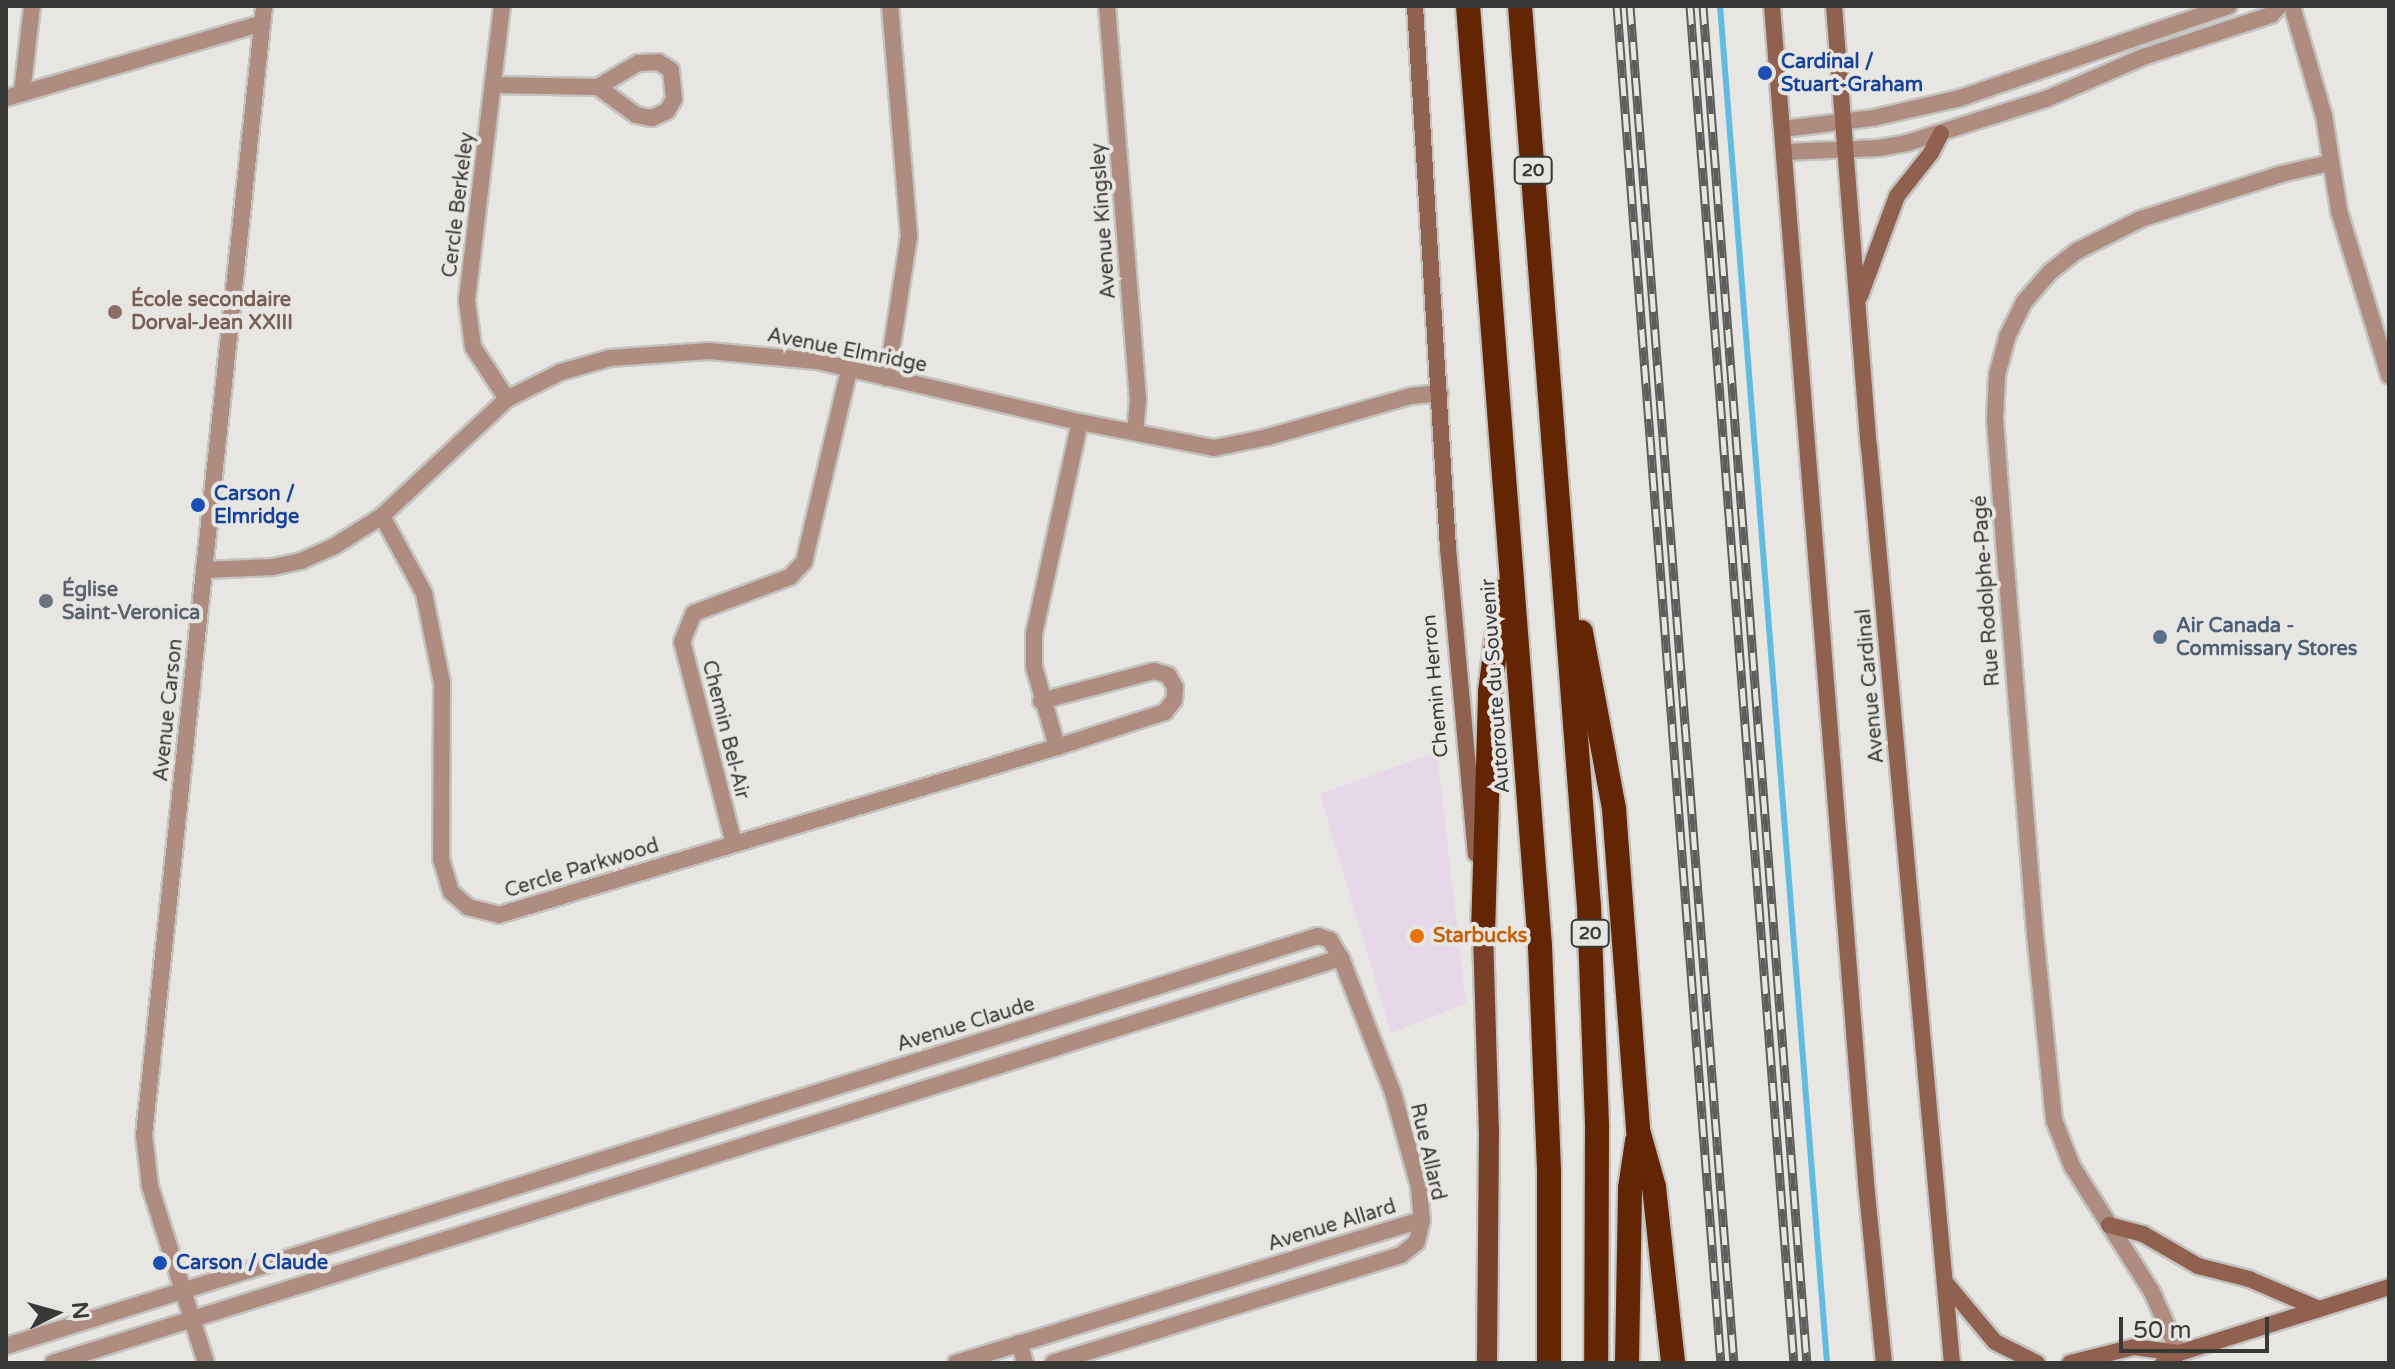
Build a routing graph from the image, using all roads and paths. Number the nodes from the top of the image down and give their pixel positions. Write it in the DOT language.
graph roads {
  1 [pos="32,6"];
  2 [pos="502,6"];
  3 [pos="890,6"];
  4 [pos="1107,6"];
  5 [pos="1415,6"];
  6 [pos="1468,6"];
  7 [pos="1520,6"];
  8 [pos="1772,6"];
  9 [pos="1834,6"];
  10 [pos="2229,6"];
  11 [pos="2279,6"];
  12 [pos="2292,6"];
  13 [pos="263,14"];
  14 [pos="495,85"];
  15 [pos="598,87"];
  16 [pos="14,96"];
  17 [pos="1844,122"];
  18 [pos="1783,129"];
  19 [pos="1941,133"];
  20 [pos="1846,148"];
  21 [pos="1785,152"];
  22 [pos="2330,163"];
  23 [pos="1858,302"];
  24 [pos="849,370"];
  25 [pos="2389,376"];
  26 [pos="887,378"];
  27 [pos="1440,393"];
  28 [pos="507,399"];
  29 [pos="1080,422"];
  30 [pos="1135,432"];
  31 [pos="1558,505"];
  32 [pos="382,516"];
  33 [pos="1509,541"];
  34 [pos="204,570"];
  35 [pos="1041,701"];
  36 [pos="1057,747"];
  37 [pos="734,844"];
  38 [pos="1483,933"];
  39 [pos="1341,958"];
  40 [pos="1638,1130"];
  41 [pos="593,1162"];
  42 [pos="601,1191"];
  43 [pos="1422,1220"];
  44 [pos="2109,1225"];
  45 [pos="1944,1280"];
  46 [pos="2389,1287"];
  47 [pos="183,1290"];
  48 [pos="2319,1309"];
  49 [pos="192,1319"];
  50 [pos="1019,1343"];
  51 [pos="6,1346"];
  52 [pos="2179,1353"];
  53 [pos="53,1363"];
  54 [pos="206,1363"];
  55 [pos="956,1363"];
  56 [pos="1025,1363"];
  57 [pos="1053,1363"];
  58 [pos="1487,1363"];
  59 [pos="1549,1363"];
  60 [pos="1596,1363"];
  61 [pos="1627,1363"];
  62 [pos="1673,1363"];
  63 [pos="1884,1363"];
  64 [pos="1952,1363"];
  65 [pos="2037,1363"];
  66 [pos="2070,1363"];
  67 [pos="2163,1363"];
  1 -- 16 [label="street"];
  2 -- 14 [label="street, Cercle Berkeley"];
  3 -- 26 [label="street"];
  4 -- 30 [label="street, Avenue Kingsley"];
  5 -- 27 [label="main road, Chemin Herron"];
  6 -- 33 [label="highway, Autoroute du Souvenir / 20"];
  7 -- 31 [label="highway, 20"];
  8 -- 18 [label="main road"];
  9 -- 17 [label="main road, Avenue Cardinal"];
  10 -- 17 [label="street"];
  11 -- 19 [label="street"];
  12 -- 22 [label="street"];
  13 -- 16 [label="street"];
  13 -- 34 [label="street, Avenue Carson"];
  14 -- 15 [label="street"];
  14 -- 28 [label="street, Cercle Berkeley"];
  15 -- 15 [label="street"];
  17 -- 18 [label="street"];
  17 -- 20 [label="main road, Avenue Cardinal"];
  18 -- 21 [label="main road"];
  19 -- 20 [label="street"];
  19 -- 23 [label="main road"];
  20 -- 21 [label="street"];
  20 -- 23 [label="main road, Avenue Cardinal"];
  21 -- 63 [label="main road"];
  22 -- 25 [label="street"];
  22 -- 44 [label="street, Rue Rodolphe-Pagé"];
  23 -- 45 [label="main road, Avenue Cardinal"];
  24 -- 26 [label="street, Avenue Elmridge"];
  24 -- 28 [label="street, Avenue Elmridge"];
  24 -- 37 [label="street, Chemin Bel-Air"];
  26 -- 29 [label="street, Avenue Elmridge"];
  27 -- 30 [label="street, Avenue Elmridge"];
  27 -- 38 [label="main road, Chemin Herron"];
  28 -- 32 [label="street, Avenue Elmridge"];
  29 -- 30 [label="street, Avenue Elmridge"];
  29 -- 35 [label="street"];
  31 -- 40 [label="highway"];
  31 -- 60 [label="highway, 20"];
  32 -- 34 [label="street, Avenue Elmridge"];
  32 -- 37 [label="street, Cercle Parkwood"];
  33 -- 38 [label="highway"];
  33 -- 59 [label="highway, Autoroute du Souvenir / 20"];
  34 -- 47 [label="street, Avenue Carson"];
  35 -- 36 [label="street"];
  35 -- 36 [label="street, Cercle Parkwood"];
  36 -- 37 [label="street, Cercle Parkwood"];
  38 -- 58 [label="main road, Chemin Herron"];
  39 -- 41 [label="street, Avenue Claude"];
  39 -- 42 [label="street"];
  39 -- 43 [label="street, Rue Allard"];
  40 -- 61 [label="highway"];
  40 -- 62 [label="highway"];
  41 -- 42 [label="street"];
  41 -- 47 [label="street, Avenue Claude"];
  42 -- 49 [label="street"];
  43 -- 50 [label="street, Avenue Allard"];
  43 -- 57 [label="street, Avenue Allard"];
  44 -- 48 [label="main road"];
  44 -- 52 [label="street, Rue Rodolphe-Pagé"];
  45 -- 64 [label="main road, Avenue Cardinal"];
  45 -- 65 [label="main road"];
  46 -- 48 [label="main road"];
  47 -- 49 [label="street, Avenue Carson"];
  47 -- 51 [label="street, Avenue Claude"];
  48 -- 52 [label="main road"];
  49 -- 53 [label="street"];
  49 -- 54 [label="street, Avenue Carson"];
  50 -- 55 [label="street, Avenue Allard"];
  50 -- 56 [label="street"];
  52 -- 66 [label="main road"];
  52 -- 67 [label="main road"];
}
